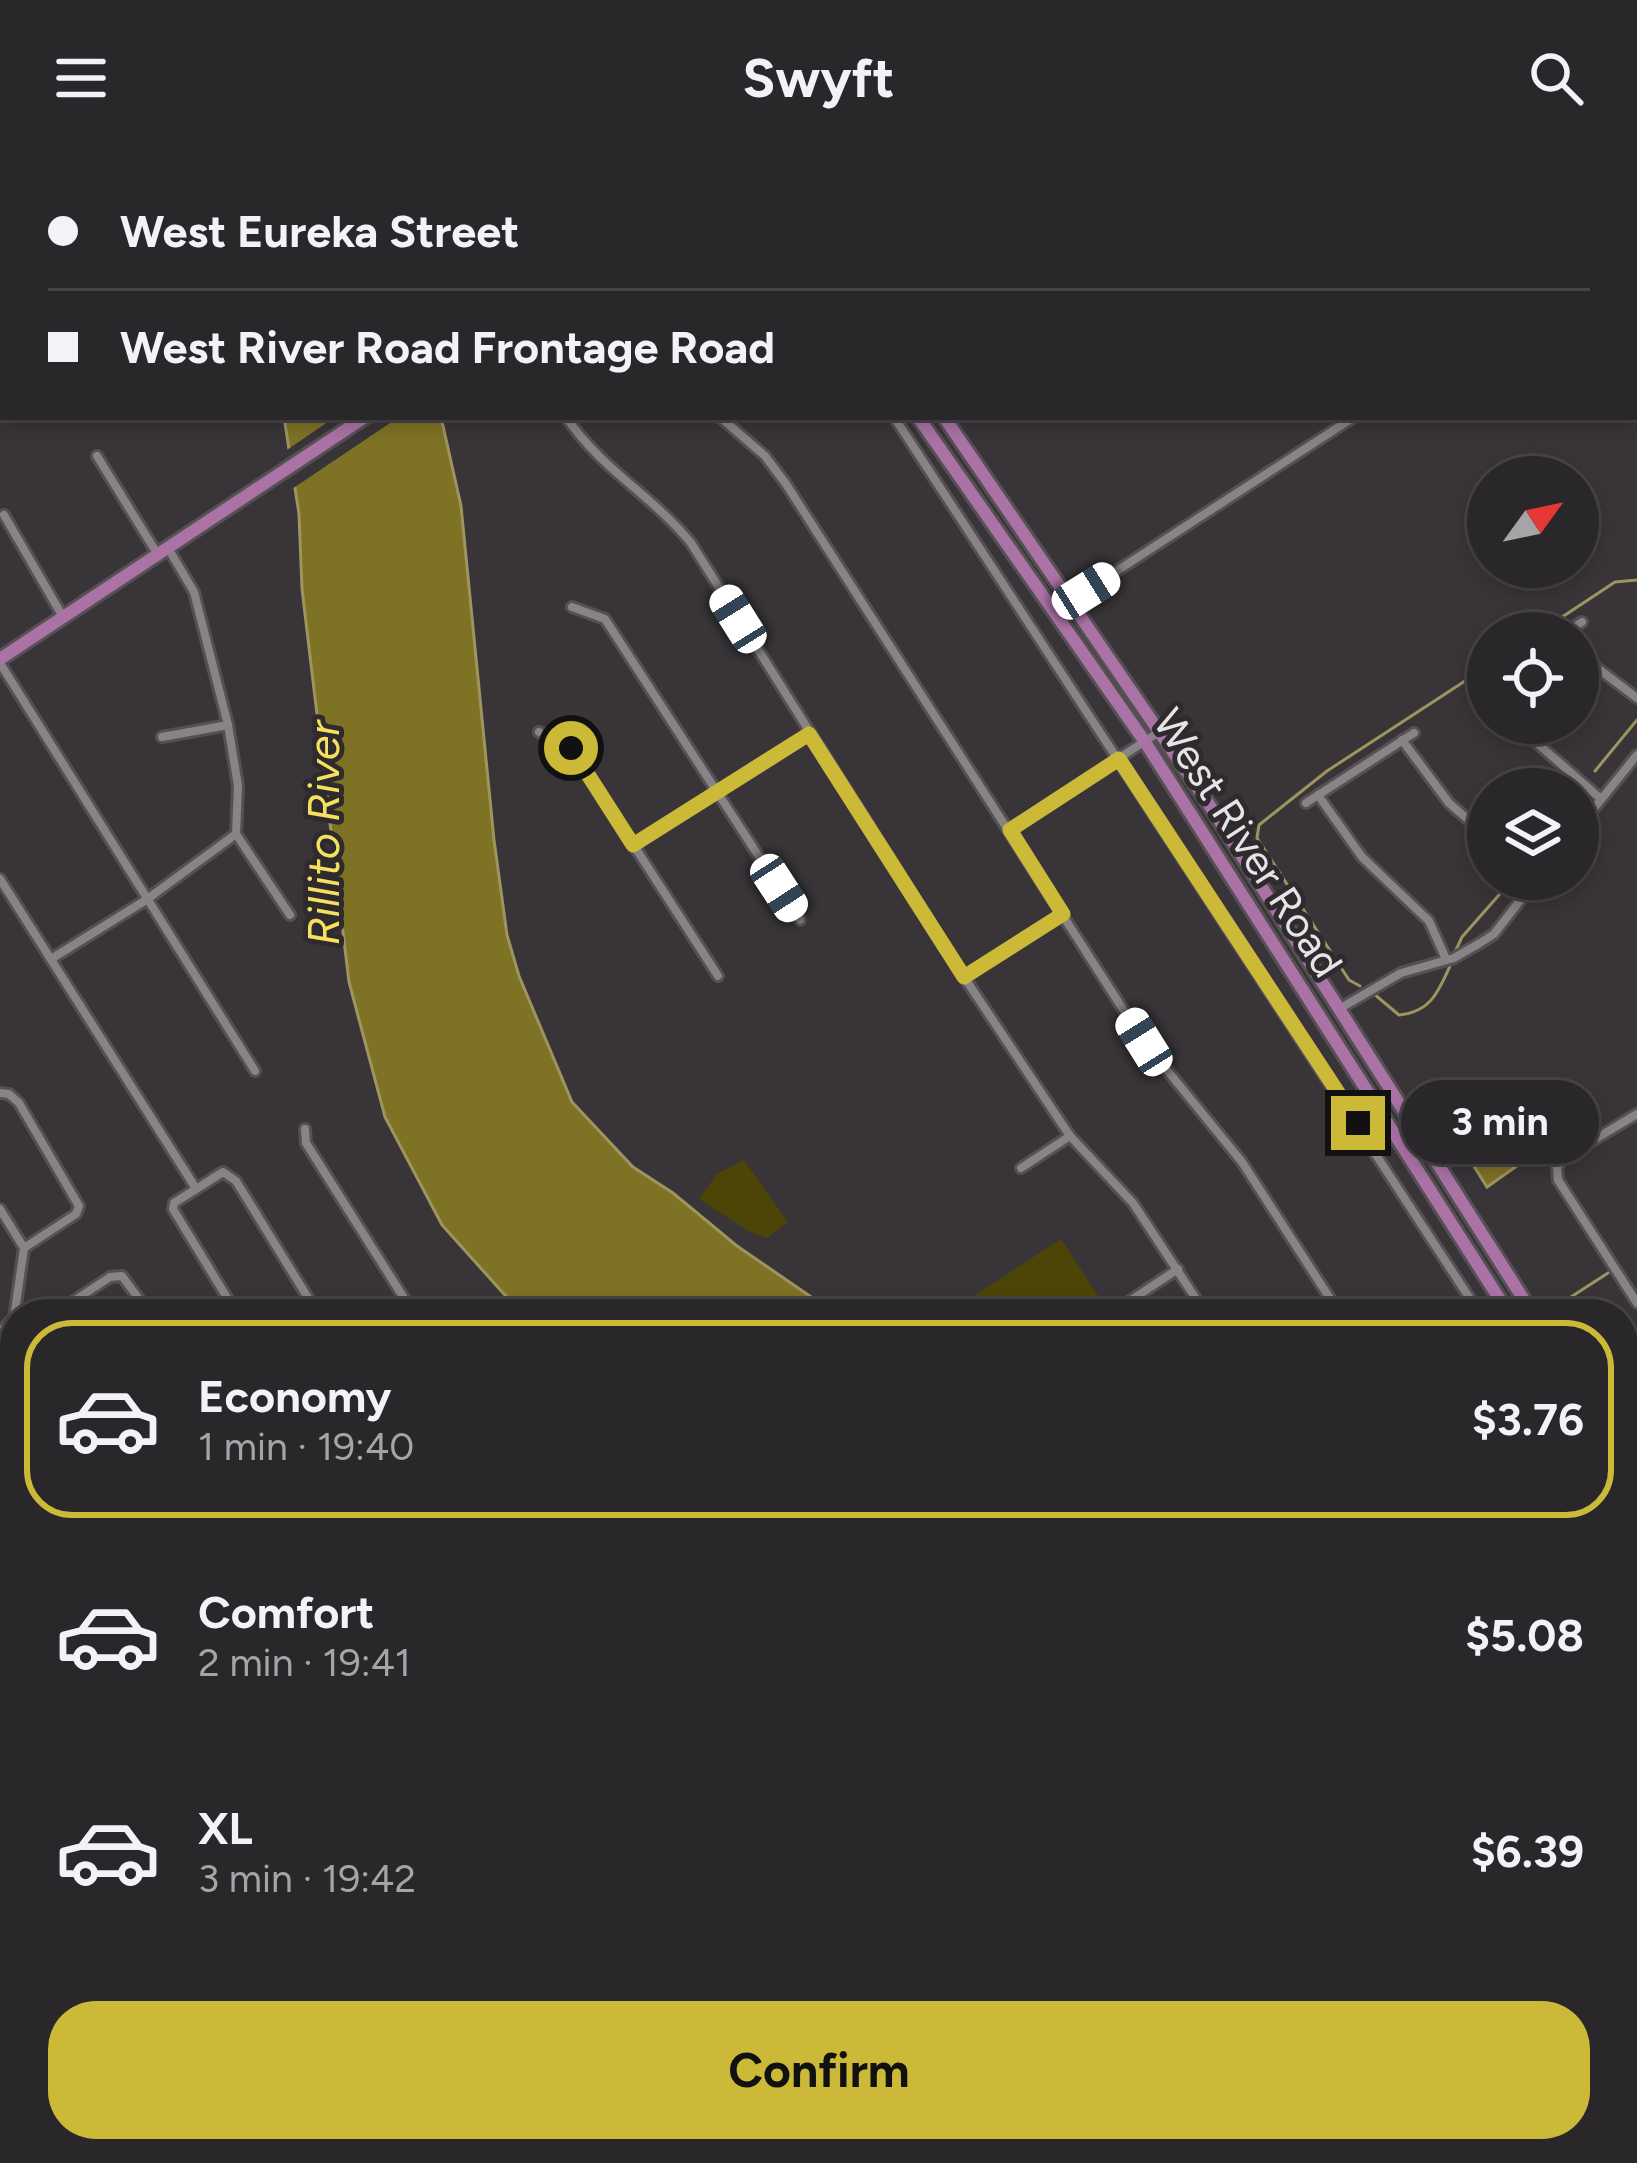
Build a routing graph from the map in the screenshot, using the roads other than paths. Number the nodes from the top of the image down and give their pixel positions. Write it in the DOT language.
graph roads {
  1 [pos="360,420"];
  2 [pos="568,420"];
  3 [pos="723,420"];
  4 [pos="896,420"];
  5 [pos="920,420"];
  6 [pos="946,420"];
  7 [pos="1349,420"];
  8 [pos="97,456"];
  9 [pos="4,515"];
  10 [pos="163,551"];
  11 [pos="1072,600"];
  12 [pos="572,607"];
  13 [pos="63,616"];
  14 [pos="0,661"];
  15 [pos="1599,669"];
  16 [pos="1637,698"];
  17 [pos="229,725"];
  18 [pos="1161,731"];
  19 [pos="539,732"];
  20 [pos="1414,733"];
  21 [pos="809,734"];
  22 [pos="162,737"];
  23 [pos="1402,740"];
  24 [pos="1145,742"];
  25 [pos="1538,744"];
  26 [pos="1637,755"];
  27 [pos="1119,759"];
  28 [pos="717,793"];
  29 [pos="1318,795"];
  30 [pos="1601,799"];
  31 [pos="1599,802"];
  32 [pos="1306,803"];
  33 [pos="1467,820"];
  34 [pos="1010,830"];
  35 [pos="236,834"];
  36 [pos="633,845"];
  37 [pos="0,879"];
  38 [pos="146,900"];
  39 [pos="1521,900"];
  40 [pos="1063,914"];
  41 [pos="290,915"];
  42 [pos="800,920"];
  43 [pos="51,959"];
  44 [pos="1446,959"];
  45 [pos="718,976"];
  46 [pos="964,977"];
  47 [pos="1338,1010"];
  48 [pos="255,1071"];
  49 [pos="0,1093"];
  50 [pos="1637,1114"];
  51 [pos="305,1129"];
  52 [pos="1070,1136"];
  53 [pos="1021,1168"];
  54 [pos="195,1187"];
  55 [pos="0,1209"];
  56 [pos="24,1249"];
  57 [pos="1178,1269"];
  58 [pos="17,1299"];
  59 [pos="77,1299"];
  60 [pos="139,1299"];
  61 [pos="227,1299"];
  62 [pos="308,1299"];
  63 [pos="405,1299"];
  64 [pos="1133,1299"];
  65 [pos="1197,1299"];
  66 [pos="1330,1299"];
  67 [pos="1470,1299"];
  68 [pos="1499,1299"];
  69 [pos="1522,1299"];
  70 [pos="1634,1299"];
  1 -- 10 [label="main road"];
  2 -- 21 [label="street"];
  3 -- 34 [label="street"];
  4 -- 27 [label="street"];
  5 -- 24 [label="main road, West River Road"];
  6 -- 11 [label="main road, West River Road"];
  7 -- 11 [label="street"];
  8 -- 10 [label="street"];
  9 -- 13 [label="street"];
  10 -- 13 [label="main road"];
  10 -- 17 [label="street"];
  11 -- 18 [label="main road, West River Road"];
  12 -- 28 [label="street"];
  13 -- 14 [label="main road"];
  14 -- 38 [label="street"];
  15 -- 16 [label="street"];
  17 -- 22 [label="street"];
  17 -- 35 [label="street"];
  18 -- 24 [label="street"];
  18 -- 47 [label="main road, West River Road"];
  19 -- 36 [label="street"];
  20 -- 23 [label="street"];
  21 -- 28 [label="street"];
  21 -- 46 [label="street"];
  23 -- 29 [label="street"];
  23 -- 33 [label="street"];
  24 -- 27 [label="street"];
  24 -- 68 [label="main road, West River Road"];
  25 -- 30 [label="street"];
  26 -- 30 [label="street"];
  27 -- 34 [label="street"];
  27 -- 67 [label="street"];
  28 -- 36 [label="street"];
  28 -- 42 [label="street"];
  29 -- 32 [label="street"];
  29 -- 44 [label="street"];
  30 -- 31 [label="street"];
  34 -- 40 [label="street"];
  35 -- 38 [label="street"];
  35 -- 41 [label="street"];
  36 -- 45 [label="street"];
  37 -- 43 [label="street"];
  38 -- 43 [label="street"];
  38 -- 48 [label="street"];
  39 -- 44 [label="street"];
  40 -- 46 [label="street"];
  40 -- 66 [label="street"];
  43 -- 54 [label="street"];
  44 -- 47 [label="street"];
  46 -- 52 [label="street"];
  47 -- 69 [label="main road, West River Road"];
  49 -- 56 [label="street"];
  50 -- 70 [label="street"];
  51 -- 63 [label="street"];
  52 -- 53 [label="street"];
  52 -- 57 [label="street"];
  54 -- 61 [label="street"];
  54 -- 62 [label="street"];
  55 -- 56 [label="street"];
  56 -- 58 [label="street"];
  57 -- 64 [label="street"];
  57 -- 65 [label="street"];
  59 -- 60 [label="street"];
}
